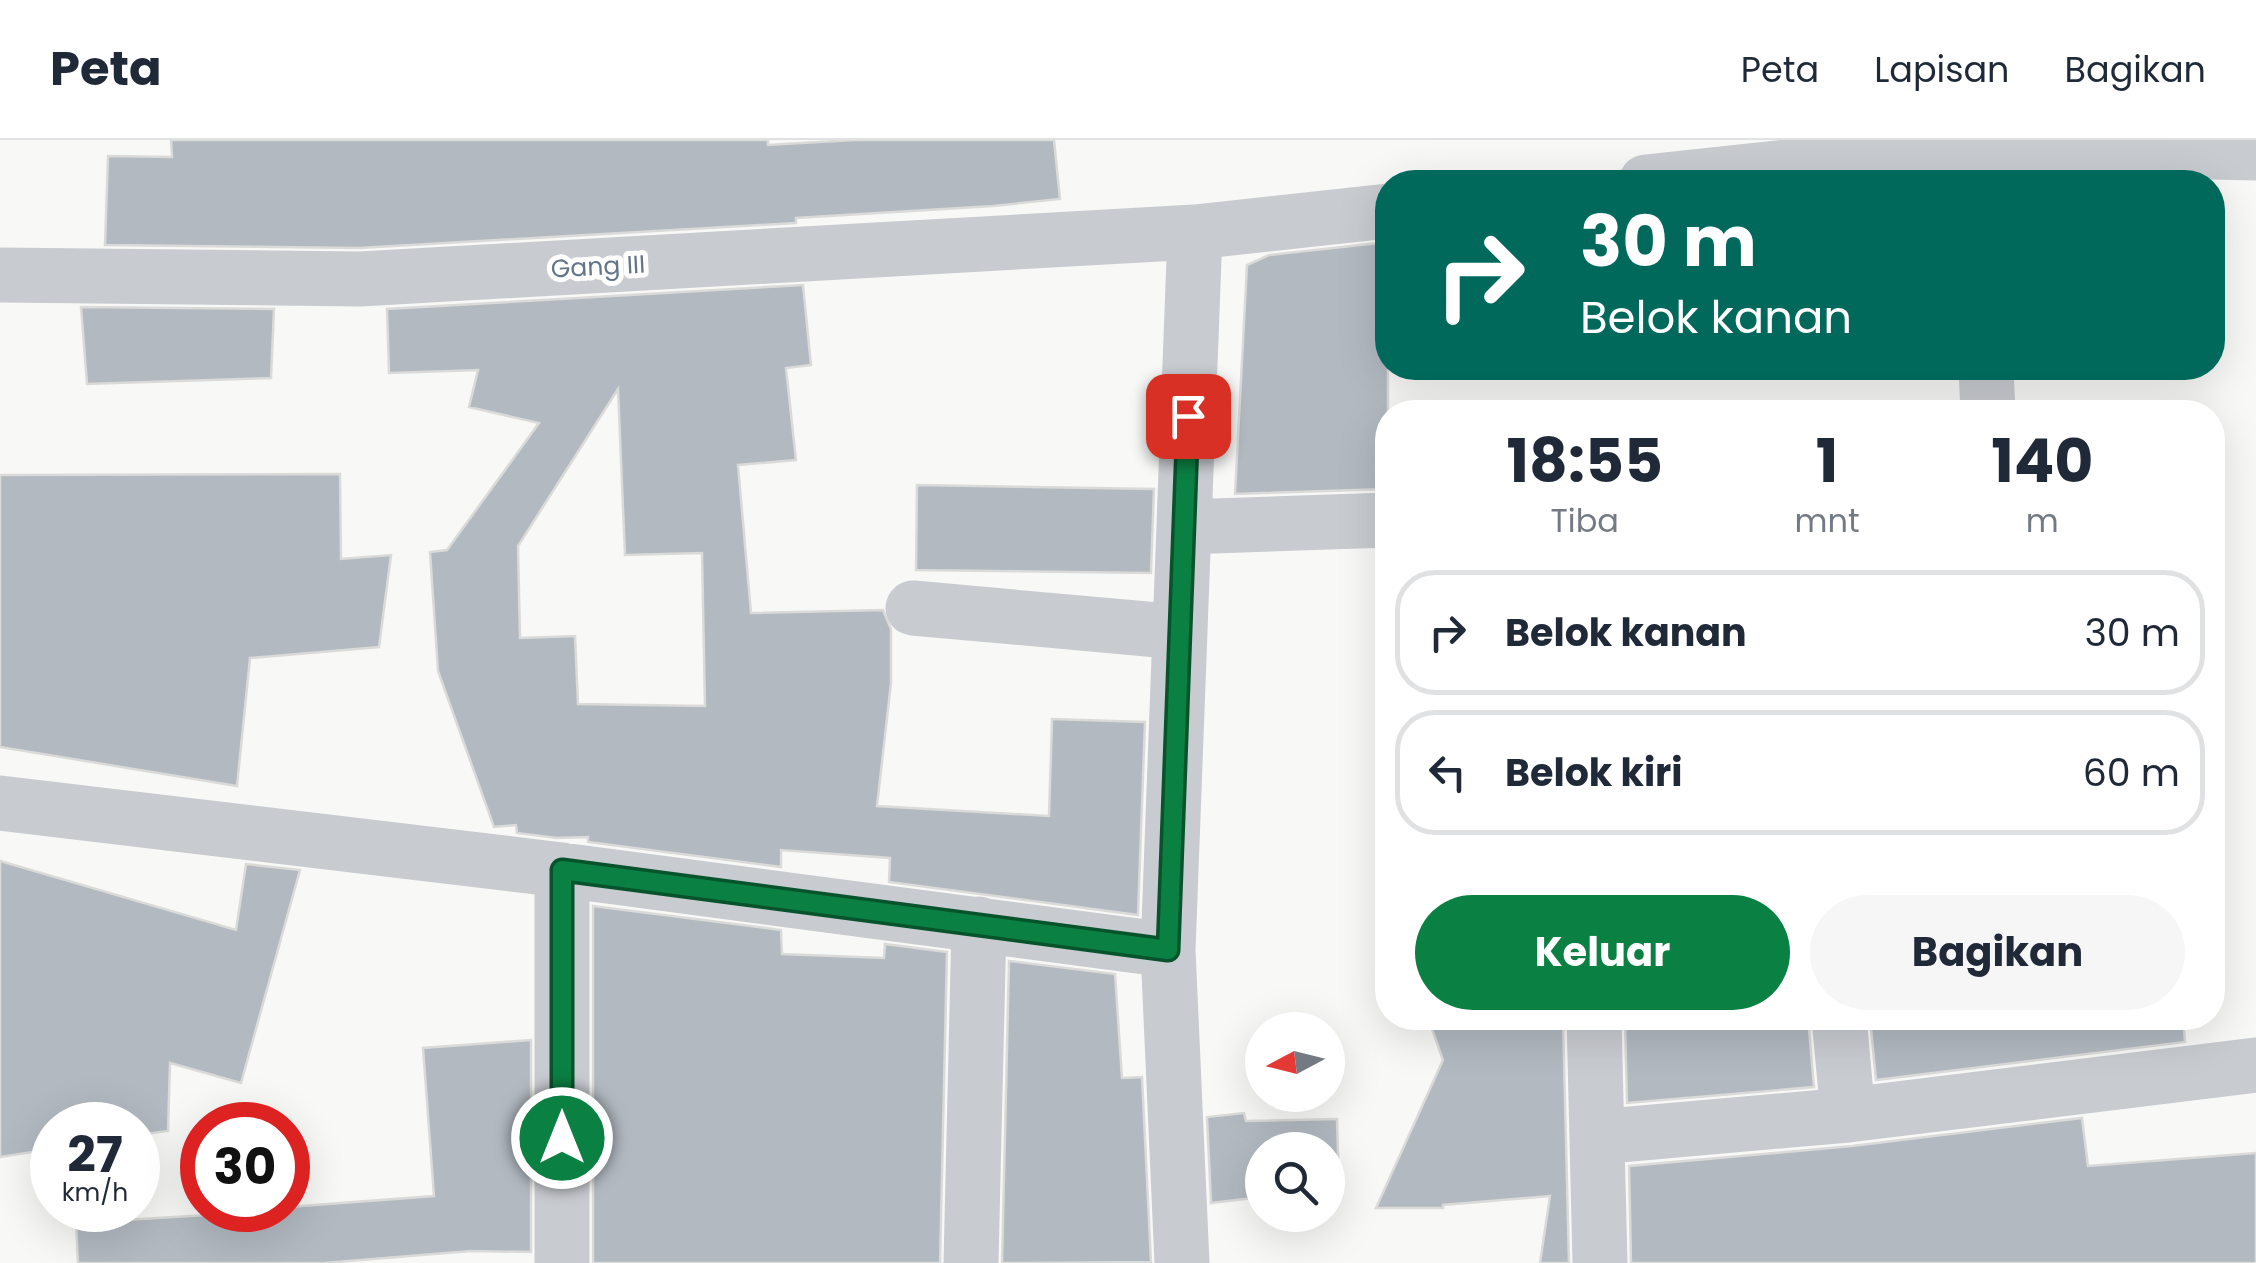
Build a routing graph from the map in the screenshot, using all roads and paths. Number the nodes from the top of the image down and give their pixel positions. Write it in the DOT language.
graph roads {
  1 [pos="2256,153"];
  2 [pos="1974,165"];
  3 [pos="1878,170"];
  4 [pos="1375,211"];
  5 [pos="1195,232"];
  6 [pos="0,275"];
  7 [pos="1375,520"];
  8 [pos="1184,527"];
  9 [pos="913,608"];
  10 [pos="1180,632"];
  11 [pos="0,803"];
  12 [pos="562,870"];
  13 [pos="978,924"];
  14 [pos="1168,950"];
  15 [pos="1594,1030"];
  16 [pos="1840,1030"];
  17 [pos="2256,1065"];
  18 [pos="1848,1115"];
  19 [pos="1597,1137"];
  20 [pos="562,1263"];
  21 [pos="972,1263"];
  22 [pos="1182,1263"];
  23 [pos="1600,1263"];
  1 -- 2 [label="street"];
  2 -- 3 [label="street"];
  4 -- 5 [label="street, Gang III"];
  5 -- 6 [label="street, Gang III"];
  5 -- 8 [label="street"];
  7 -- 8 [label="street"];
  8 -- 10 [label="street"];
  9 -- 10 [label="street"];
  10 -- 14 [label="street"];
  11 -- 12 [label="street"];
  12 -- 13 [label="street"];
  12 -- 20 [label="street"];
  13 -- 14 [label="street"];
  13 -- 21 [label="street"];
  14 -- 22 [label="street"];
  15 -- 19 [label="street"];
  16 -- 18 [label="street"];
  17 -- 18 [label="street"];
  18 -- 19 [label="street"];
  19 -- 23 [label="street"];
}
